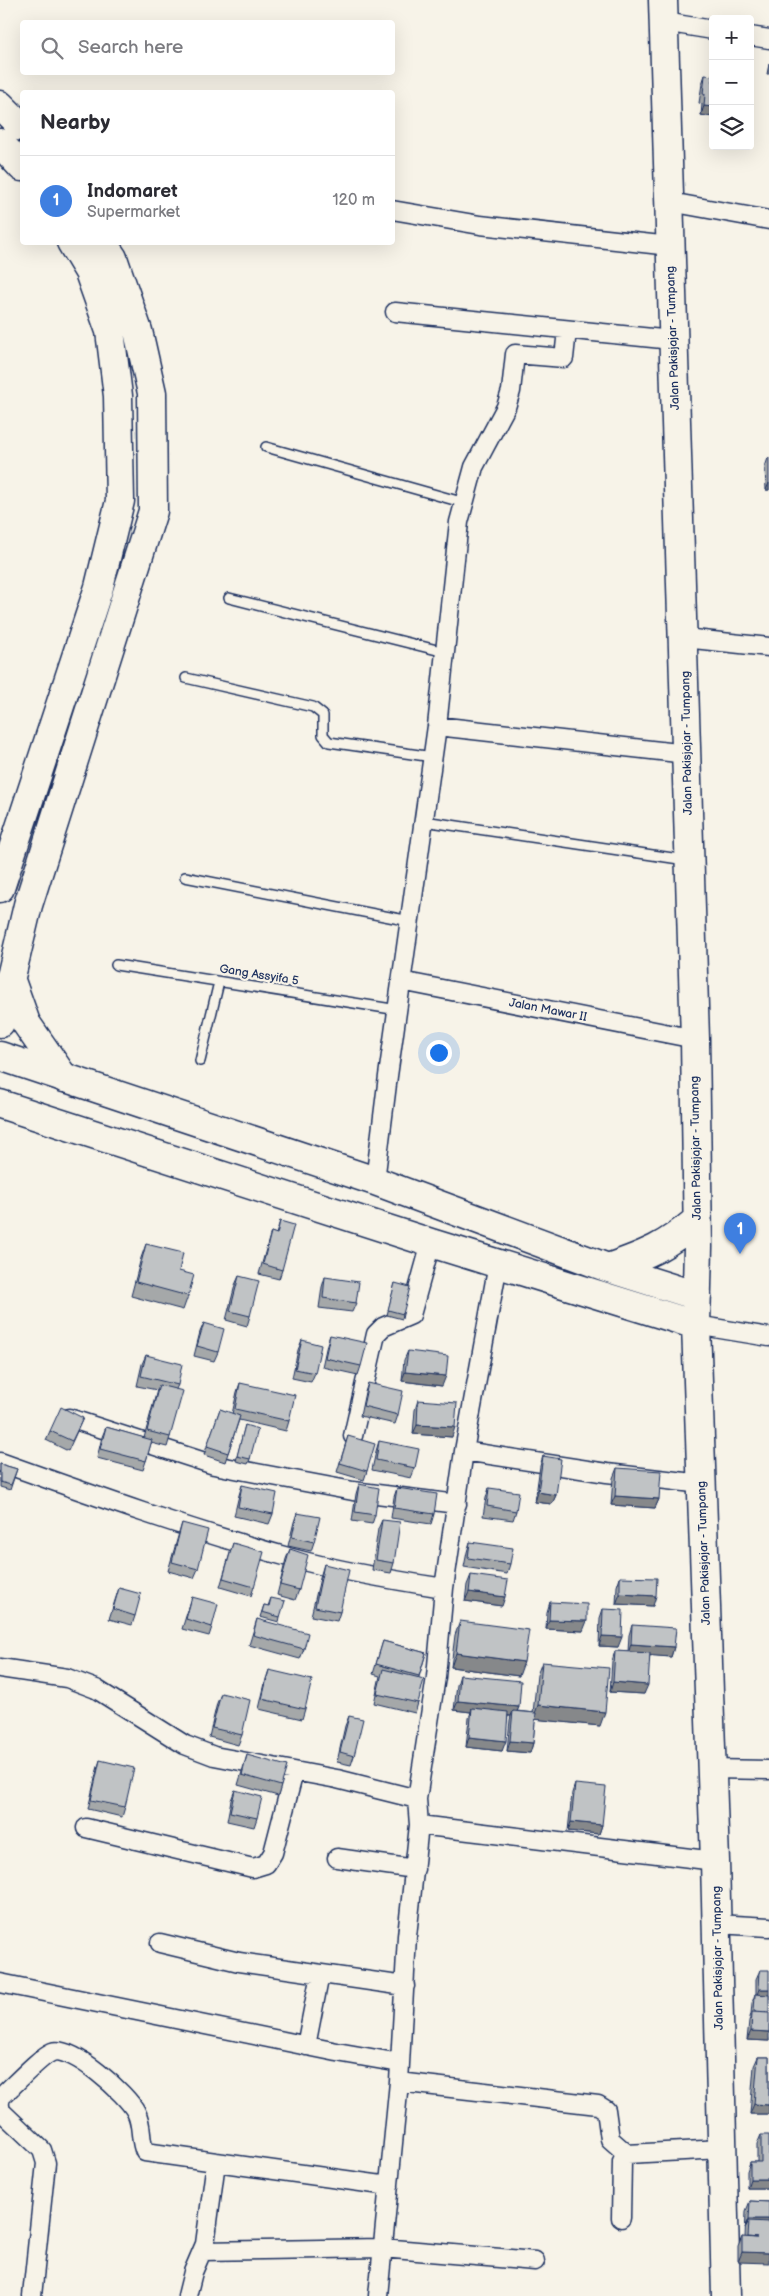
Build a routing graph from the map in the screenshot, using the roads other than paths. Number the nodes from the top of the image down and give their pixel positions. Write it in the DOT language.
graph roads {
  1 [pos="663,11"];
  2 [pos="709,28"];
  3 [pos="754,37"];
  4 [pos="769,39"];
  5 [pos="0,105"];
  6 [pos="20,126"];
  7 [pos="0,144"];
  8 [pos="20,165"];
  9 [pos="670,202"];
  10 [pos="395,211"];
  11 [pos="769,220"];
  12 [pos="73,245"];
  13 [pos="104,245"];
  14 [pos="670,246"];
  15 [pos="395,312"];
  16 [pos="567,330"];
  17 [pos="672,340"];
  18 [pos="266,447"];
  19 [pos="465,503"];
  20 [pos="229,598"];
  21 [pos="684,638"];
  22 [pos="769,647"];
  23 [pos="445,652"];
  24 [pos="186,678"];
  25 [pos="437,726"];
  26 [pos="687,754"];
  27 [pos="433,757"];
  28 [pos="424,821"];
  29 [pos="690,861"];
  30 [pos="184,877"];
  31 [pos="0,888"];
  32 [pos="410,921"];
  33 [pos="116,965"];
  34 [pos="10,978"];
  35 [pos="401,981"];
  36 [pos="219,982"];
  37 [pos="398,1010"];
  38 [pos="0,1023"];
  39 [pos="695,1038"];
  40 [pos="0,1056"];
  41 [pos="200,1061"];
  42 [pos="64,1078"];
  43 [pos="0,1104"];
  44 [pos="375,1181"];
  45 [pos="697,1220"];
  46 [pos="431,1243"];
  47 [pos="498,1264"];
  48 [pos="608,1268"];
  49 [pos="697,1296"];
  50 [pos="696,1324"];
  51 [pos="769,1337"];
  52 [pos="69,1418"];
  53 [pos="353,1436"];
  54 [pos="464,1451"];
  55 [pos="0,1462"];
  56 [pos="702,1484"];
  57 [pos="457,1504"];
  58 [pos="444,1588"];
  59 [pos="0,1668"];
  60 [pos="710,1770"];
  61 [pos="769,1770"];
  62 [pos="294,1772"];
  63 [pos="418,1799"];
  64 [pos="420,1825"];
  65 [pos="86,1828"];
  66 [pos="336,1858"];
  67 [pos="715,1861"];
  68 [pos="415,1869"];
  69 [pos="717,1924"];
  70 [pos="769,1927"];
  71 [pos="160,1943"];
  72 [pos="320,1974"];
  73 [pos="0,1983"];
  74 [pos="405,1986"];
  75 [pos="306,2046"];
  76 [pos="400,2063"];
  77 [pos="399,2082"];
  78 [pos="0,2102"];
  79 [pos="0,2106"];
  80 [pos="722,2149"];
  81 [pos="627,2154"];
  82 [pos="216,2162"];
  83 [pos="389,2186"];
  84 [pos="621,2218"];
  85 [pos="382,2248"];
  86 [pos="203,2251"];
  87 [pos="536,2261"];
  88 [pos="32,2296"];
  89 [pos="187,2296"];
  90 [pos="378,2296"];
  91 [pos="726,2296"];
  1 -- 2 [label="street"];
  1 -- 9 [label="main road, Jalan Pakisjajar - Tumpang"];
  3 -- 4 [label="street"];
  5 -- 6 [label="main road"];
  7 -- 8 [label="main road"];
  9 -- 11 [label="street"];
  9 -- 14 [label="main road, Jalan Pakisjajar - Tumpang"];
  10 -- 14 [label="street"];
  12 -- 31 [label="main road"];
  13 -- 34 [label="main road"];
  14 -- 17 [label="main road, Jalan Pakisjajar - Tumpang"];
  15 -- 16 [label="street"];
  16 -- 17 [label="street"];
  16 -- 19 [label="street"];
  17 -- 21 [label="main road, Jalan Pakisjajar - Tumpang"];
  18 -- 19 [label="lane"];
  19 -- 23 [label="street"];
  20 -- 23 [label="lane"];
  21 -- 22 [label="street"];
  21 -- 26 [label="main road, Jalan Pakisjajar - Tumpang"];
  23 -- 25 [label="street"];
  24 -- 27 [label="lane"];
  25 -- 26 [label="street"];
  25 -- 27 [label="street"];
  26 -- 29 [label="main road, Jalan Pakisjajar - Tumpang"];
  27 -- 28 [label="street"];
  28 -- 29 [label="lane"];
  28 -- 32 [label="street"];
  29 -- 39 [label="main road, Jalan Pakisjajar - Tumpang"];
  30 -- 32 [label="lane"];
  32 -- 35 [label="street"];
  33 -- 36 [label="lane, Gang Assyifa 5"];
  34 -- 38 [label="main road"];
  34 -- 42 [label="main road"];
  35 -- 37 [label="street"];
  35 -- 39 [label="street, Jalan Mawar II"];
  36 -- 37 [label="lane, Gang Assyifa 5"];
  36 -- 41 [label="lane"];
  37 -- 44 [label="street"];
  39 -- 45 [label="main road, Jalan Pakisjajar - Tumpang"];
  40 -- 42 [label="main road"];
  42 -- 44 [label="main road"];
  43 -- 46 [label="main road"];
  44 -- 48 [label="main road"];
  45 -- 48 [label="main road"];
  45 -- 49 [label="main road, Jalan Pakisjajar - Tumpang"];
  46 -- 47 [label="main road"];
  46 -- 53 [label="street"];
  47 -- 50 [label="main road"];
  47 -- 54 [label="street"];
  48 -- 49 [label="main road"];
  49 -- 50 [label="main road, Jalan Pakisjajar - Tumpang"];
  50 -- 51 [label="street"];
  50 -- 56 [label="main road, Jalan Pakisjajar - Tumpang"];
  52 -- 57 [label="street"];
  54 -- 56 [label="street"];
  54 -- 57 [label="street"];
  55 -- 58 [label="street"];
  56 -- 60 [label="main road, Jalan Pakisjajar - Tumpang"];
  57 -- 58 [label="street"];
  58 -- 63 [label="street"];
  59 -- 62 [label="street"];
  60 -- 61 [label="street"];
  60 -- 67 [label="main road, Jalan Pakisjajar - Tumpang"];
  62 -- 63 [label="street"];
  62 -- 65 [label="street"];
  63 -- 64 [label="street"];
  64 -- 67 [label="street"];
  64 -- 68 [label="street"];
  66 -- 68 [label="street"];
  67 -- 69 [label="main road, Jalan Pakisjajar - Tumpang"];
  68 -- 74 [label="street"];
  69 -- 70 [label="street"];
  69 -- 80 [label="main road, Jalan Pakisjajar - Tumpang"];
  71 -- 72 [label="street"];
  72 -- 74 [label="street"];
  72 -- 75 [label="street"];
  73 -- 75 [label="street"];
  74 -- 76 [label="street"];
  75 -- 76 [label="street"];
  76 -- 77 [label="street"];
  77 -- 81 [label="street"];
  77 -- 83 [label="street"];
  78 -- 82 [label="street"];
  79 -- 88 [label="street"];
  80 -- 81 [label="street"];
  80 -- 91 [label="main road, Jalan Pakisjajar - Tumpang"];
  81 -- 84 [label="street"];
  82 -- 83 [label="street"];
  82 -- 86 [label="street"];
  83 -- 85 [label="street"];
  85 -- 86 [label="street"];
  85 -- 87 [label="street"];
  85 -- 90 [label="street"];
  86 -- 89 [label="street"];
}
